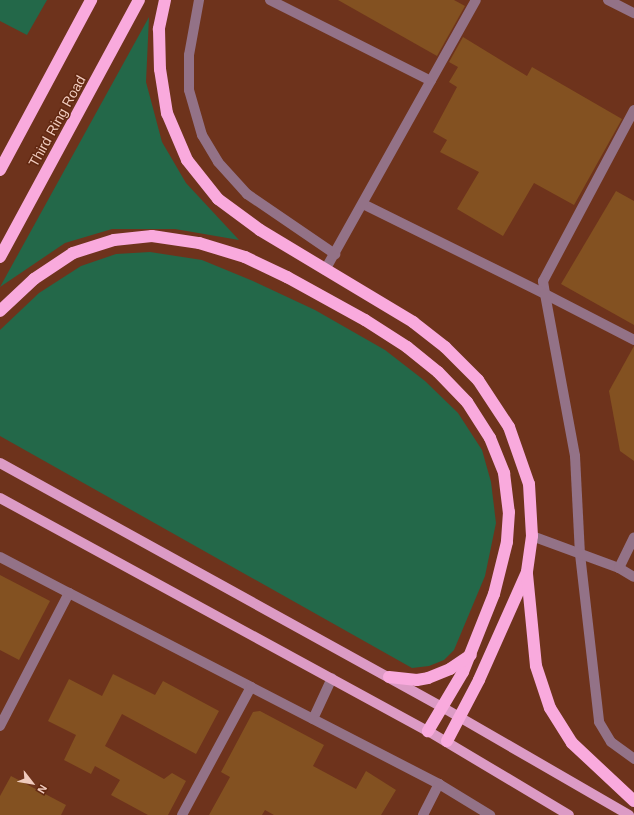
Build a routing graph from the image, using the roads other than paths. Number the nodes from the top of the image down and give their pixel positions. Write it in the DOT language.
graph roads {
  1 [pos="91,0"];
  2 [pos="140,0"];
  3 [pos="165,0"];
  4 [pos="199,0"];
  5 [pos="270,0"];
  6 [pos="476,0"];
  7 [pos="608,0"];
  8 [pos="634,13"];
  9 [pos="431,81"];
  10 [pos="634,110"];
  11 [pos="0,170"];
  12 [pos="363,204"];
  13 [pos="335,254"];
  14 [pos="0,257"];
  15 [pos="325,270"];
  16 [pos="545,294"];
  17 [pos="0,311"];
  18 [pos="634,340"];
  19 [pos="0,463"];
  20 [pos="0,498"];
  21 [pos="532,536"];
  22 [pos="634,537"];
  23 [pos="580,554"];
  24 [pos="0,557"];
  25 [pos="618,568"];
  26 [pos="527,572"];
  27 [pos="634,577"];
  28 [pos="69,593"];
  29 [pos="472,655"];
  30 [pos="389,677"];
  31 [pos="332,678"];
  32 [pos="251,687"];
  33 [pos="442,707"];
  34 [pos="459,717"];
  35 [pos="312,719"];
  36 [pos="0,726"];
  37 [pos="428,730"];
  38 [pos="447,741"];
  39 [pos="634,759"];
  40 [pos="439,784"];
  41 [pos="634,801"];
  42 [pos="182,815"];
  43 [pos="423,815"];
  44 [pos="490,815"];
  45 [pos="569,815"];
  46 [pos="629,815"];
  1 -- 11 [label="highway, Third Ring Road"];
  2 -- 14 [label="highway, Third Ring Road"];
  3 -- 15 [label="highway"];
  4 -- 13 [label="street"];
  5 -- 9 [label="street"];
  6 -- 9 [label="street"];
  7 -- 8 [label="street"];
  9 -- 12 [label="street"];
  10 -- 16 [label="street"];
  12 -- 13 [label="street"];
  12 -- 16 [label="street"];
  13 -- 15 [label="street"];
  15 -- 21 [label="highway"];
  16 -- 18 [label="street"];
  16 -- 23 [label="street"];
  17 -- 29 [label="highway"];
  19 -- 30 [label="main road"];
  20 -- 31 [label="main road"];
  21 -- 23 [label="street"];
  21 -- 26 [label="highway"];
  22 -- 25 [label="street"];
  23 -- 25 [label="street"];
  23 -- 39 [label="street"];
  24 -- 28 [label="street"];
  25 -- 27 [label="street"];
  26 -- 34 [label="highway"];
  26 -- 41 [label="highway"];
  28 -- 32 [label="street"];
  28 -- 36 [label="street"];
  29 -- 30 [label="highway"];
  29 -- 33 [label="highway"];
  30 -- 33 [label="main road"];
  31 -- 35 [label="street"];
  31 -- 37 [label="main road"];
  32 -- 35 [label="street"];
  32 -- 42 [label="street"];
  33 -- 34 [label="main road"];
  33 -- 37 [label="highway"];
  34 -- 38 [label="highway"];
  34 -- 46 [label="main road"];
  35 -- 40 [label="street"];
  37 -- 38 [label="main road"];
  38 -- 45 [label="main road"];
  40 -- 43 [label="street"];
  40 -- 44 [label="street"];
}
